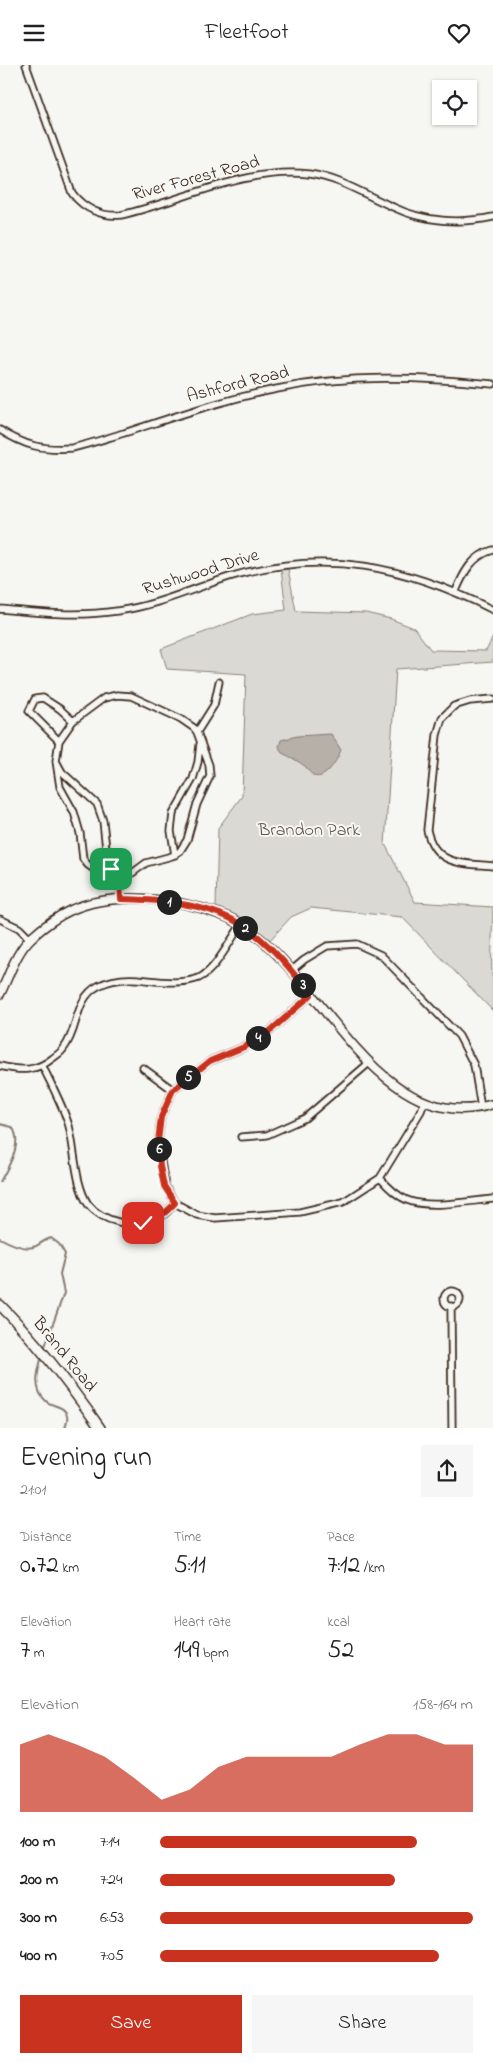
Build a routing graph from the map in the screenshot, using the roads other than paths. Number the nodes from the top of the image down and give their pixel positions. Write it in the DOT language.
graph roads {
  1 [pos="26,65"];
  2 [pos="493,217"];
  3 [pos="493,384"];
  4 [pos="0,430"];
  5 [pos="493,550"];
  6 [pos="456,591"];
  7 [pos="0,609"];
  8 [pos="493,610"];
  9 [pos="219,681"];
  10 [pos="493,699"];
  11 [pos="73,721"];
  12 [pos="197,732"];
  13 [pos="59,741"];
  14 [pos="200,741"];
  15 [pos="56,761"];
  16 [pos="175,855"];
  17 [pos="493,866"];
  18 [pos="120,879"];
  19 [pos="121,899"];
  20 [pos="0,919"];
  21 [pos="240,925"];
  22 [pos="30,939"];
  23 [pos="291,971"];
  24 [pos="0,995"];
  25 [pos="311,995"];
  26 [pos="369,1063"];
  27 [pos="0,1066"];
  28 [pos="43,1067"];
  29 [pos="143,1068"];
  30 [pos="173,1090"];
  31 [pos="424,1103"];
  32 [pos="493,1105"];
  33 [pos="481,1108"];
  34 [pos="242,1137"];
  35 [pos="380,1178"];
  36 [pos="493,1199"];
  37 [pos="175,1203"];
  38 [pos="0,1305"];
  39 [pos="452,1307"];
  40 [pos="100,1428"];
  41 [pos="452,1428"];
  1 -- 2 [label="street, River Forest Road"];
  3 -- 4 [label="street, Ashford Road"];
  5 -- 6 [label="street"];
  6 -- 7 [label="street, Rushwood Drive"];
  6 -- 8 [label="street, Rushwood Drive"];
  9 -- 12 [label="street"];
  10 -- 17 [label="street"];
  11 -- 12 [label="street"];
  11 -- 13 [label="street"];
  11 -- 13 [label="street"];
  12 -- 14 [label="street"];
  13 -- 15 [label="street"];
  14 -- 16 [label="street"];
  14 -- 16 [label="street"];
  15 -- 18 [label="street"];
  15 -- 18 [label="street"];
  16 -- 18 [label="street"];
  18 -- 19 [label="street"];
  19 -- 21 [label="street"];
  19 -- 22 [label="street"];
  20 -- 22 [label="street"];
  21 -- 23 [label="street"];
  21 -- 28 [label="street"];
  22 -- 24 [label="street"];
  23 -- 25 [label="street"];
  23 -- 33 [label="street"];
  25 -- 26 [label="street"];
  25 -- 30 [label="street"];
  26 -- 31 [label="street"];
  26 -- 34 [label="street"];
  27 -- 28 [label="street"];
  28 -- 37 [label="street"];
  29 -- 30 [label="street"];
  30 -- 37 [label="street"];
  31 -- 33 [label="street"];
  31 -- 35 [label="street"];
  32 -- 33 [label="street"];
  35 -- 36 [label="street"];
  35 -- 37 [label="street"];
  38 -- 40 [label="main road, Brand Road"];
  39 -- 41 [label="street"];
}
